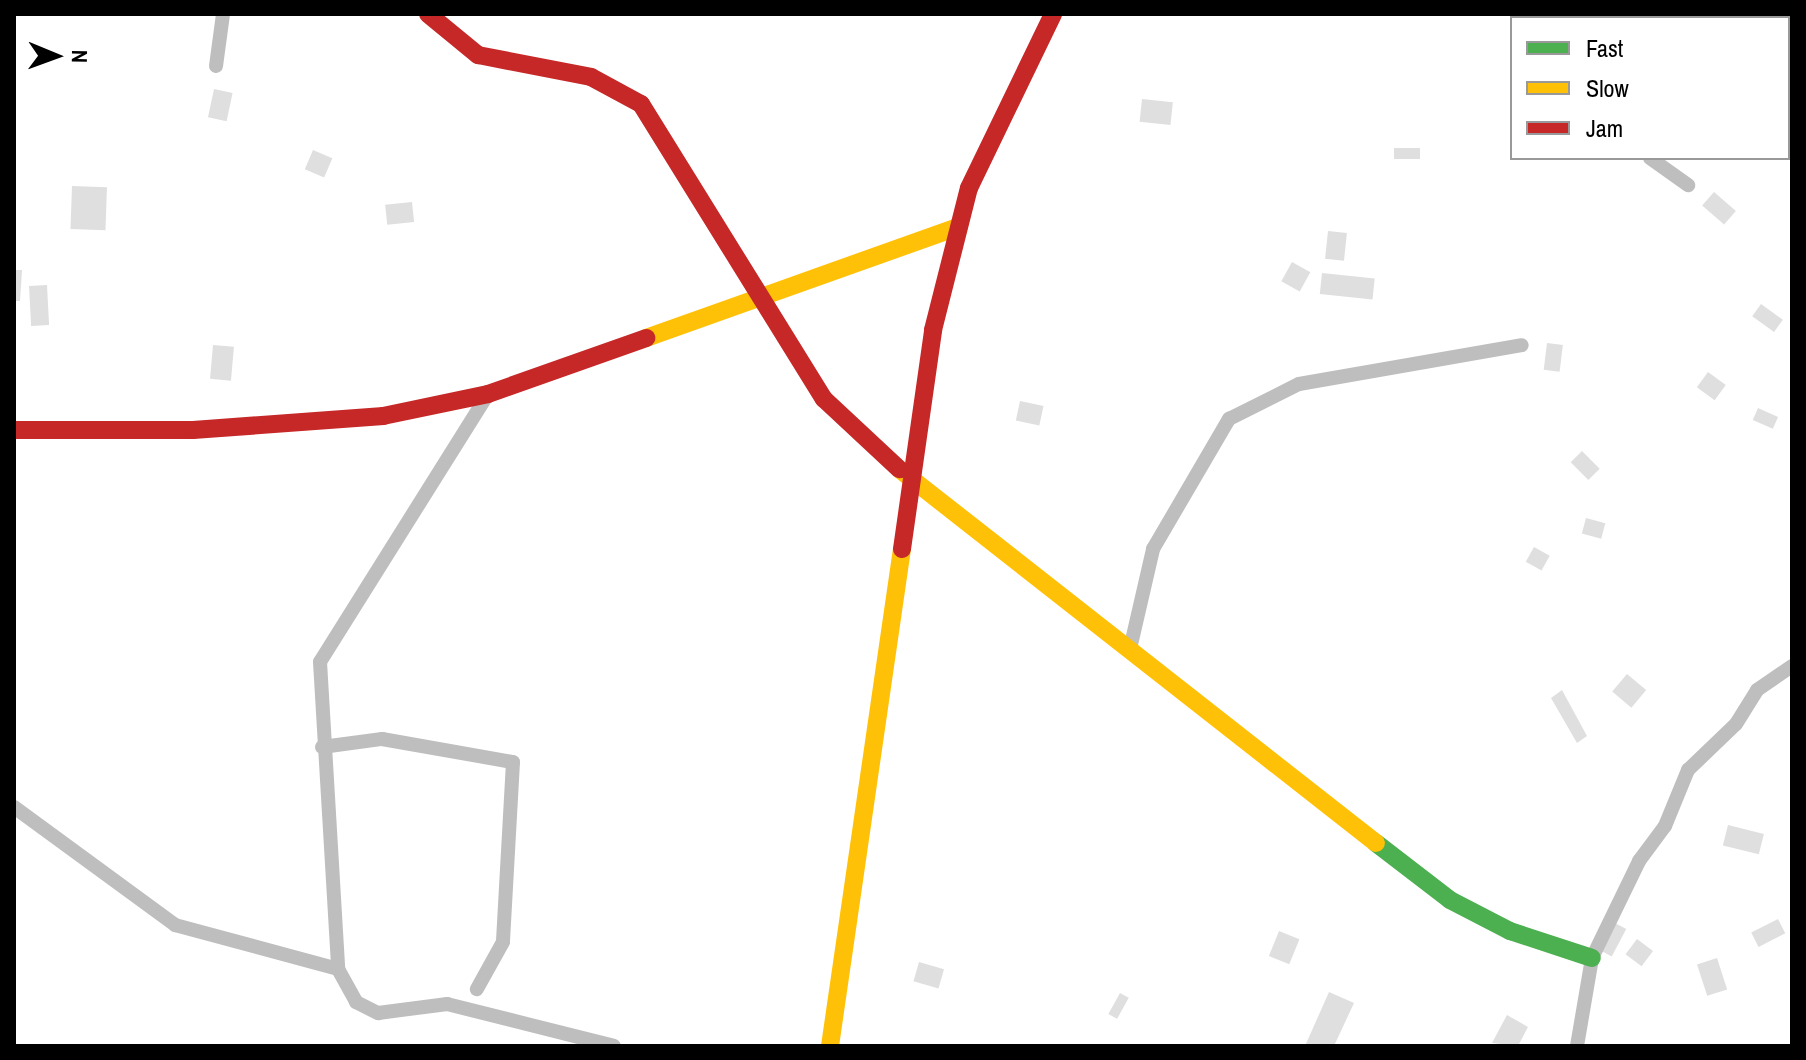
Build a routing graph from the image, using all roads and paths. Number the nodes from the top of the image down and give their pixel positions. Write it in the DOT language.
graph roads {
  1 [pos="223,14"];
  2 [pos="428,14"];
  3 [pos="1053,14"];
  4 [pos="216,66"];
  5 [pos="1653,160"];
  6 [pos="1688,185"];
  7 [pos="958,227"];
  8 [pos="756,298"];
  9 [pos="1522,345"];
  10 [pos="488,394"];
  11 [pos="14,430"];
  12 [pos="909,472"];
  13 [pos="1130,649"];
  14 [pos="1792,666"];
  15 [pos="322,747"];
  16 [pos="14,807"];
  17 [pos="1592,958"];
  18 [pos="338,969"];
  19 [pos="477,989"];
  20 [pos="614,1046"];
  21 [pos="830,1046"];
  22 [pos="1577,1046"];
  1 -- 4 [label="street"];
  2 -- 8 [label="street"];
  3 -- 7 [label="street"];
  5 -- 6 [label="street"];
  7 -- 8 [label="street"];
  7 -- 12 [label="street"];
  8 -- 10 [label="street"];
  8 -- 12 [label="street"];
  9 -- 13 [label="street"];
  10 -- 11 [label="street"];
  10 -- 15 [label="street"];
  12 -- 13 [label="street"];
  12 -- 21 [label="street"];
  13 -- 17 [label="street"];
  14 -- 17 [label="street"];
  15 -- 18 [label="street"];
  15 -- 19 [label="street"];
  16 -- 18 [label="street"];
  17 -- 22 [label="street"];
  18 -- 20 [label="street"];
}
